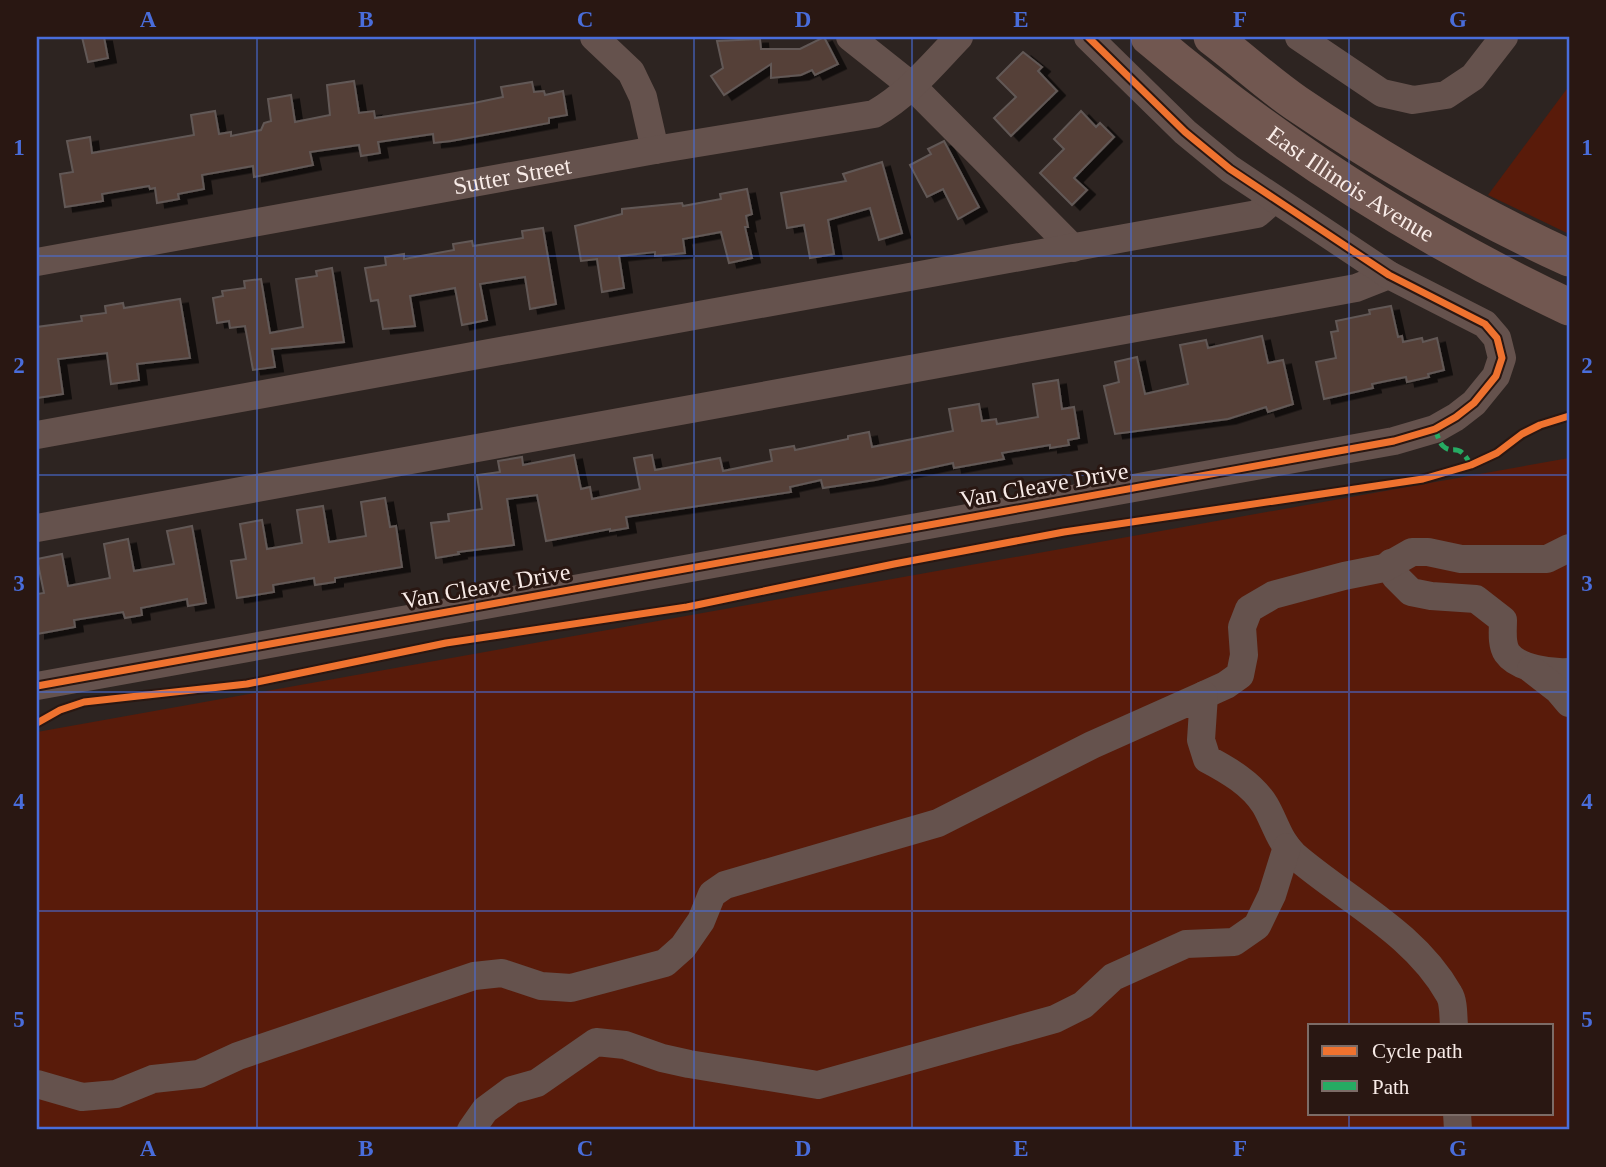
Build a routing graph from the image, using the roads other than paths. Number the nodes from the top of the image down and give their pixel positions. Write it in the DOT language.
graph roads {
  1 [pos="594,37"];
  2 [pos="850,37"];
  3 [pos="959,37"];
  4 [pos="1088,37"];
  5 [pos="1149,37"];
  6 [pos="1212,37"];
  7 [pos="1299,37"];
  8 [pos="1504,37"];
  9 [pos="913,87"];
  10 [pos="655,150"];
  11 [pos="1273,200"];
  12 [pos="1073,247"];
  13 [pos="1569,257"];
  14 [pos="37,262"];
  15 [pos="1389,275"];
  16 [pos="1569,307"];
  17 [pos="37,435"];
  18 [pos="37,528"];
  19 [pos="1569,548"];
  20 [pos="1391,564"];
  21 [pos="1529,667"];
  22 [pos="1569,672"];
  23 [pos="37,686"];
  24 [pos="1204,695"];
  25 [pos="1569,703"];
  26 [pos="1287,847"];
  27 [pos="1454,1024"];
  28 [pos="37,1084"];
  29 [pos="471,1130"];
  1 -- 10 [label="street"];
  2 -- 9 [label="street"];
  3 -- 9 [label="street, Sutter Street"];
  4 -- 11 [label="street, Van Cleave Drive"];
  5 -- 16 [label="main road, East Illinois Avenue"];
  6 -- 13 [label="main road, East Illinois Avenue"];
  7 -- 8 [label="street"];
  9 -- 10 [label="street, Sutter Street"];
  9 -- 12 [label="street"];
  10 -- 14 [label="street, Sutter Street"];
  11 -- 12 [label="street"];
  11 -- 15 [label="street, Van Cleave Drive"];
  12 -- 17 [label="street"];
  15 -- 18 [label="street"];
  15 -- 23 [label="street, Van Cleave Drive"];
  19 -- 20 [label="street"];
  20 -- 21 [label="street"];
  20 -- 24 [label="street"];
  21 -- 22 [label="street"];
  21 -- 25 [label="street"];
  24 -- 26 [label="street"];
  24 -- 28 [label="street"];
  26 -- 27 [label="street"];
  26 -- 29 [label="street"];
}
